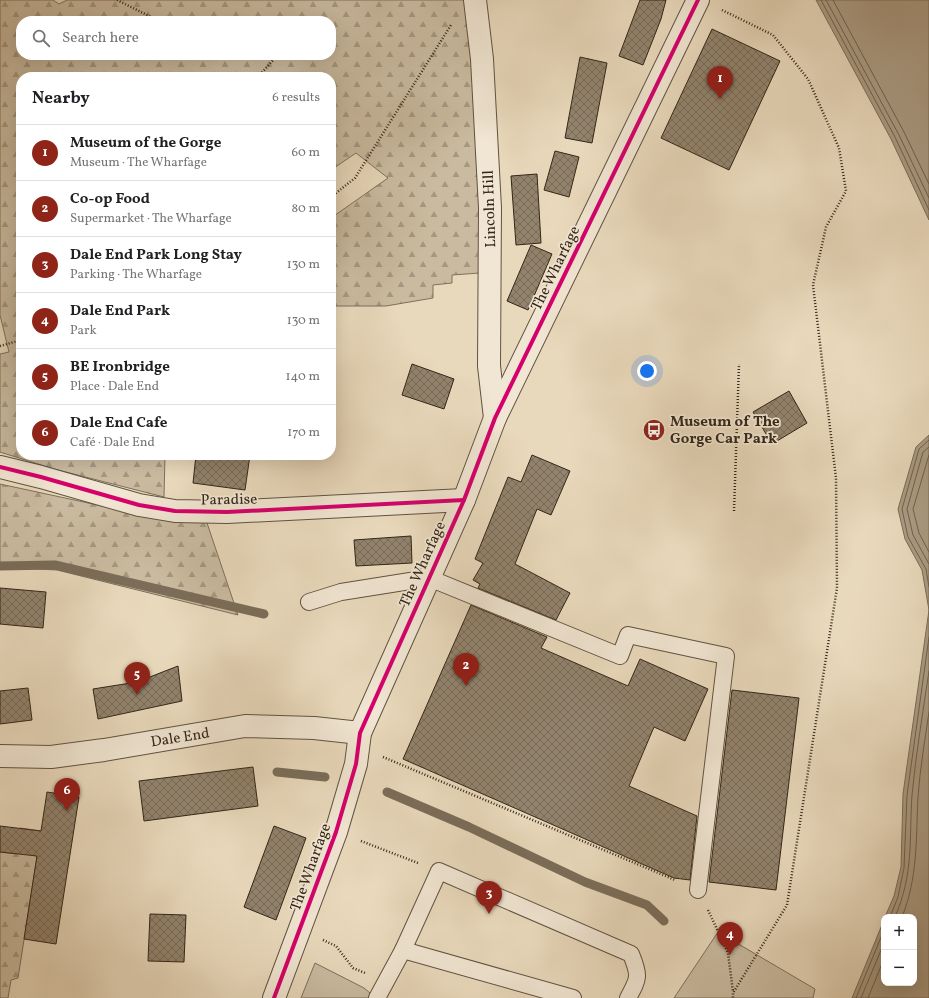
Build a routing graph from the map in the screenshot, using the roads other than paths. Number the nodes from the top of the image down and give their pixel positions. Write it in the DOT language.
graph roads {
  1 [pos="475,0"];
  2 [pos="707,4"];
  3 [pos="495,418"];
  4 [pos="0,467"];
  5 [pos="464,500"];
  6 [pos="429,578"];
  7 [pos="308,602"];
  8 [pos="359,740"];
  9 [pos="0,756"];
  10 [pos="698,890"];
  11 [pos="403,950"];
  12 [pos="274,998"];
  13 [pos="376,998"];
  14 [pos="573,998"];
  15 [pos="628,998"];
  1 -- 3 [label="street, Lincoln Hill"];
  2 -- 3 [label="street, The Wharfage"];
  3 -- 5 [label="street, The Wharfage"];
  4 -- 5 [label="street, Paradise"];
  5 -- 6 [label="street, The Wharfage"];
  6 -- 7 [label="lane"];
  6 -- 8 [label="street, The Wharfage"];
  6 -- 10 [label="lane"];
  8 -- 9 [label="street, Dale End"];
  8 -- 12 [label="street, The Wharfage"];
  11 -- 13 [label="lane"];
  11 -- 14 [label="lane"];
  11 -- 15 [label="lane"];
}
